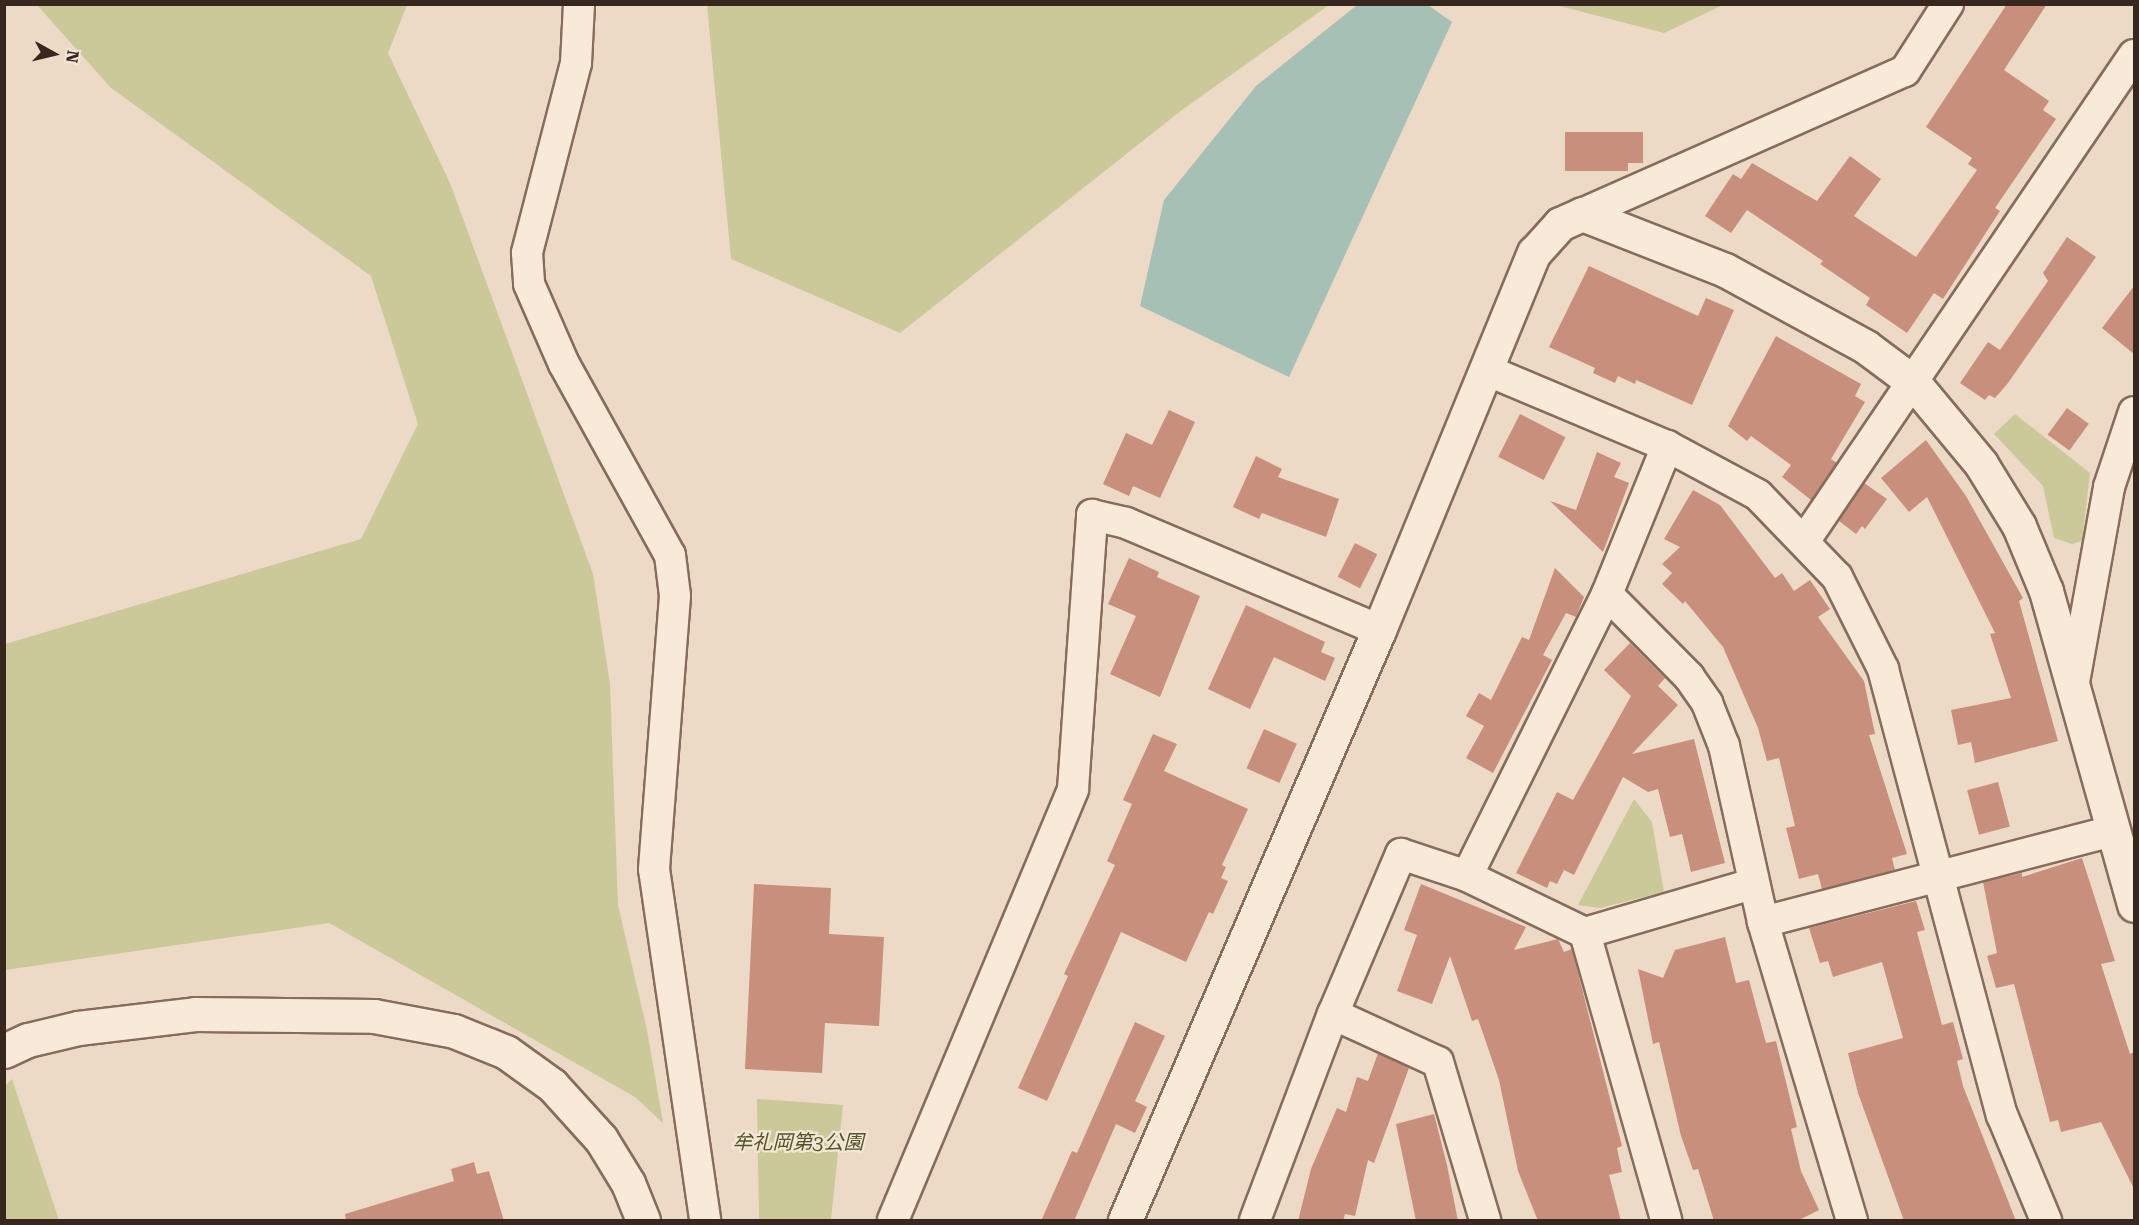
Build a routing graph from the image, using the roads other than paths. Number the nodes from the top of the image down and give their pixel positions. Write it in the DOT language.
graph roads {
  1 [pos="579,4"];
  2 [pos="1948,4"];
  3 [pos="2134,55"];
  4 [pos="1582,214"];
  5 [pos="1486,370"];
  6 [pos="1913,382"];
  7 [pos="2134,412"];
  8 [pos="1667,446"];
  9 [pos="1805,540"];
  10 [pos="1607,594"];
  11 [pos="1379,630"];
  12 [pos="2074,682"];
  13 [pos="2112,831"];
  14 [pos="1938,875"];
  15 [pos="1467,876"];
  16 [pos="1753,885"];
  17 [pos="2134,905"];
  18 [pos="1763,922"];
  19 [pos="1585,933"];
  20 [pos="1333,1014"];
  21 [pos="4,1052"];
  22 [pos="643,1221"];
  23 [pos="705,1221"];
  24 [pos="893,1221"];
  25 [pos="1125,1221"];
  26 [pos="1255,1221"];
  27 [pos="1485,1221"];
  28 [pos="1666,1221"];
  29 [pos="1852,1221"];
  30 [pos="2046,1221"];
  1 -- 23 [label="street"];
  2 -- 4 [label="street"];
  3 -- 6 [label="street"];
  4 -- 5 [label="street"];
  4 -- 6 [label="street"];
  5 -- 8 [label="street"];
  5 -- 11 [label="street"];
  6 -- 9 [label="street"];
  6 -- 12 [label="street"];
  7 -- 12 [label="street"];
  8 -- 9 [label="street"];
  8 -- 10 [label="street"];
  9 -- 14 [label="street"];
  10 -- 15 [label="street"];
  10 -- 16 [label="street"];
  11 -- 24 [label="street"];
  11 -- 25 [label="street"];
  12 -- 13 [label="street"];
  13 -- 14 [label="street"];
  13 -- 17 [label="street"];
  14 -- 18 [label="street"];
  14 -- 30 [label="street"];
  15 -- 19 [label="street"];
  15 -- 20 [label="street"];
  16 -- 18 [label="street"];
  16 -- 19 [label="street"];
  18 -- 29 [label="street"];
  19 -- 28 [label="street"];
  20 -- 26 [label="street"];
  20 -- 27 [label="street"];
  21 -- 22 [label="street"];
}
